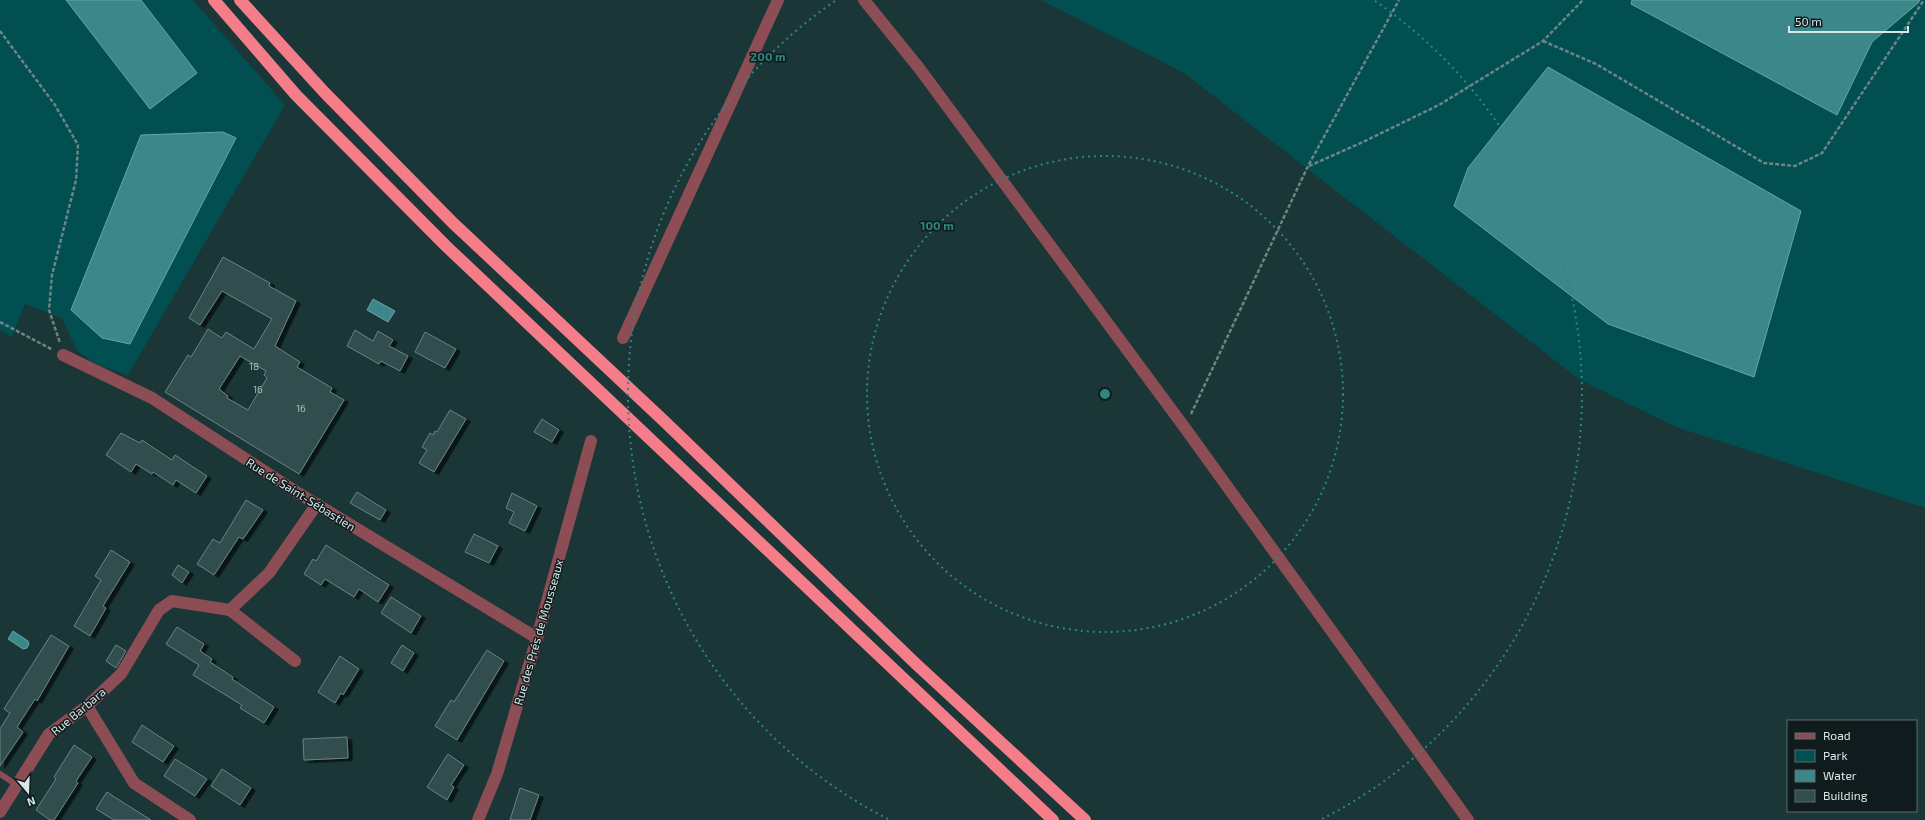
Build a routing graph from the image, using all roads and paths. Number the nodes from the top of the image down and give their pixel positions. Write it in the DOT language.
graph roads {
  1 [pos="214,0"];
  2 [pos="240,0"];
  3 [pos="778,0"];
  4 [pos="864,0"];
  5 [pos="1399,0"];
  6 [pos="1583,0"];
  7 [pos="1924,0"];
  8 [pos="0,31"];
  9 [pos="1543,40"];
  10 [pos="1308,166"];
  11 [pos="0,322"];
  12 [pos="623,338"];
  13 [pos="63,355"];
  14 [pos="1185,428"];
  15 [pos="591,441"];
  16 [pos="317,504"];
  17 [pos="230,610"];
  18 [pos="537,638"];
  19 [pos="295,661"];
  20 [pos="87,706"];
  21 [pos="0,774"];
  22 [pos="17,785"];
  23 [pos="0,812"];
  24 [pos="190,820"];
  25 [pos="478,820"];
  26 [pos="1053,820"];
  27 [pos="1085,820"];
  28 [pos="1468,820"];
  1 -- 26 [label="highway"];
  2 -- 27 [label="highway"];
  3 -- 12 [label="street"];
  4 -- 14 [label="street"];
  5 -- 10 [label="path"];
  6 -- 9 [label="path"];
  7 -- 9 [label="path"];
  8 -- 13 [label="path"];
  9 -- 10 [label="path"];
  10 -- 14 [label="path"];
  11 -- 13 [label="path"];
  13 -- 16 [label="street, Rue de Saint-Sébastien"];
  14 -- 28 [label="street"];
  15 -- 18 [label="street, Rue des Prés de Mousseaux"];
  16 -- 17 [label="street"];
  16 -- 18 [label="street, Rue de Saint-Sébastien"];
  17 -- 19 [label="street"];
  17 -- 20 [label="street, Rue Barbara"];
  18 -- 25 [label="street, Rue des Prés de Mousseaux"];
  20 -- 22 [label="street, Rue Barbara"];
  20 -- 24 [label="street"];
  21 -- 22 [label="lane"];
  22 -- 23 [label="street, Rue Barbara"];
}
